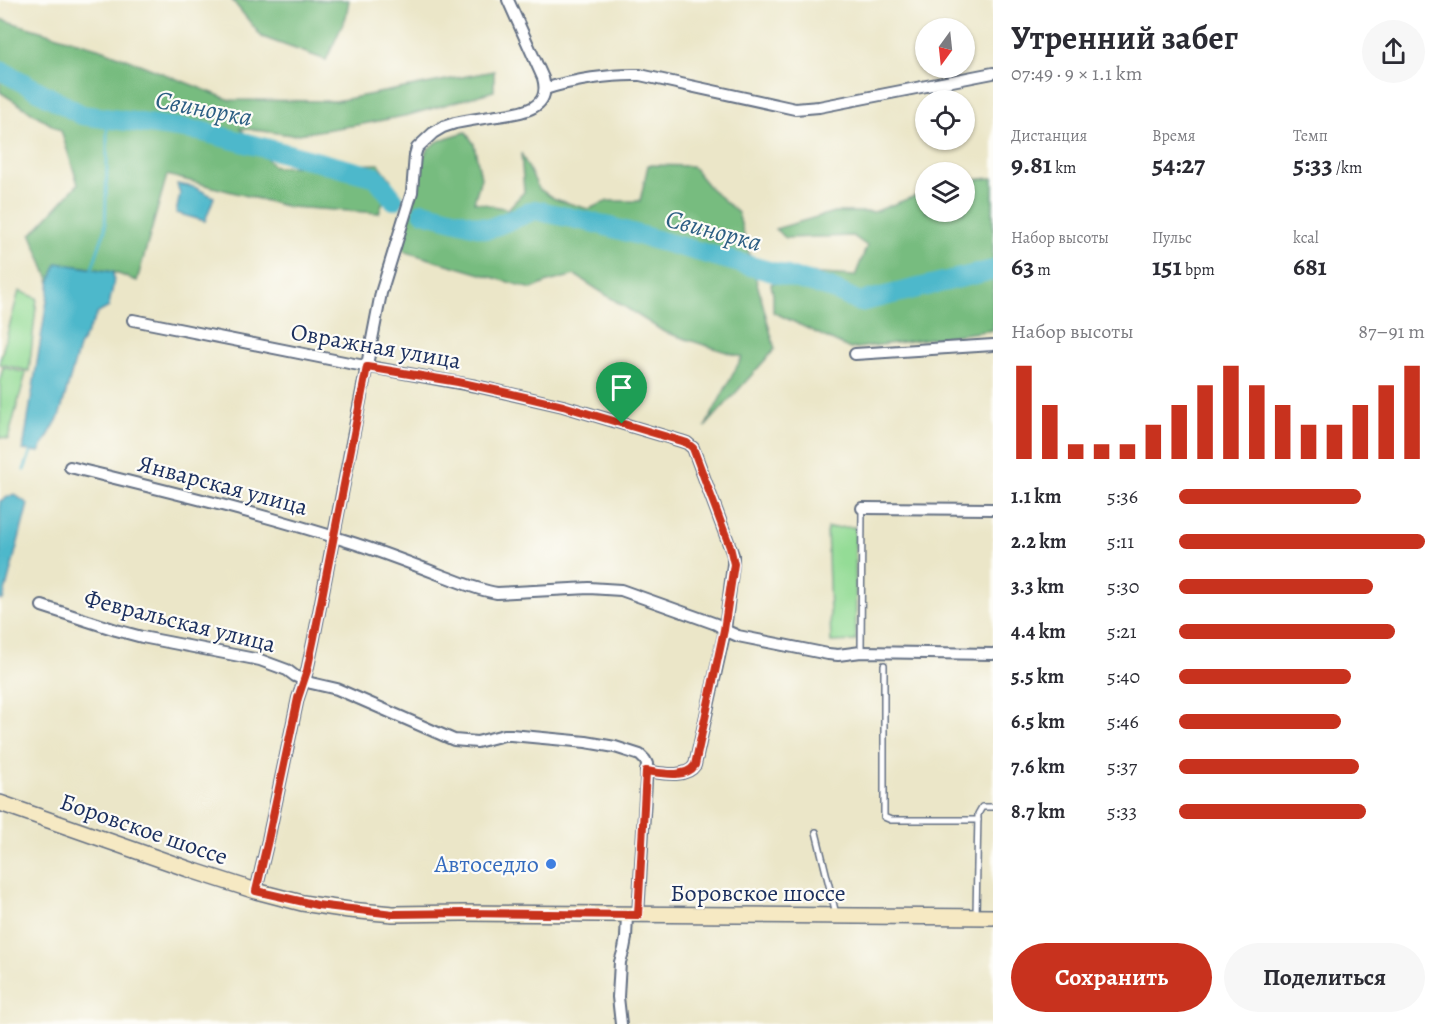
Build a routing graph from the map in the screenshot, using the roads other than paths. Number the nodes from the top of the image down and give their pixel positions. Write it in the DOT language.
graph roads {
  1 [pos="508,0"];
  2 [pos="993,73"];
  3 [pos="545,88"];
  4 [pos="133,321"];
  5 [pos="993,345"];
  6 [pos="855,354"];
  7 [pos="367,367"];
  8 [pos="70,467"];
  9 [pos="862,508"];
  10 [pos="993,509"];
  11 [pos="334,537"];
  12 [pos="42,606"];
  13 [pos="724,630"];
  14 [pos="861,652"];
  15 [pos="993,654"];
  16 [pos="884,665"];
  17 [pos="303,680"];
  18 [pos="646,768"];
  19 [pos="0,803"];
  20 [pos="993,807"];
  21 [pos="978,820"];
  22 [pos="816,832"];
  23 [pos="256,891"];
  24 [pos="633,915"];
  25 [pos="836,916"];
  26 [pos="976,917"];
  27 [pos="993,917"];
  28 [pos="621,1024"];
  1 -- 3 [label="street"];
  2 -- 3 [label="street"];
  3 -- 7 [label="street"];
  4 -- 7 [label="street, Овражная улица"];
  5 -- 6 [label="street"];
  7 -- 11 [label="street"];
  7 -- 13 [label="street, Овражная улица"];
  8 -- 11 [label="street, Январская улица"];
  9 -- 10 [label="street"];
  9 -- 14 [label="lane"];
  11 -- 13 [label="street, Январская улица"];
  11 -- 17 [label="street"];
  12 -- 17 [label="street, Февральская улица"];
  13 -- 14 [label="street, Январская улица"];
  13 -- 18 [label="street, Овражная улица"];
  14 -- 15 [label="street, Январская улица"];
  16 -- 21 [label="lane"];
  17 -- 18 [label="street, Февральская улица"];
  17 -- 23 [label="street"];
  18 -- 24 [label="street"];
  19 -- 23 [label="main road, Боровское шоссе"];
  20 -- 21 [label="lane"];
  21 -- 26 [label="lane"];
  22 -- 25 [label="lane"];
  23 -- 24 [label="main road, Боровское шоссе"];
  24 -- 25 [label="main road, Боровское шоссе"];
  24 -- 28 [label="street"];
  25 -- 26 [label="main road, Боровское шоссе"];
  26 -- 27 [label="main road, Боровское шоссе"];
}
